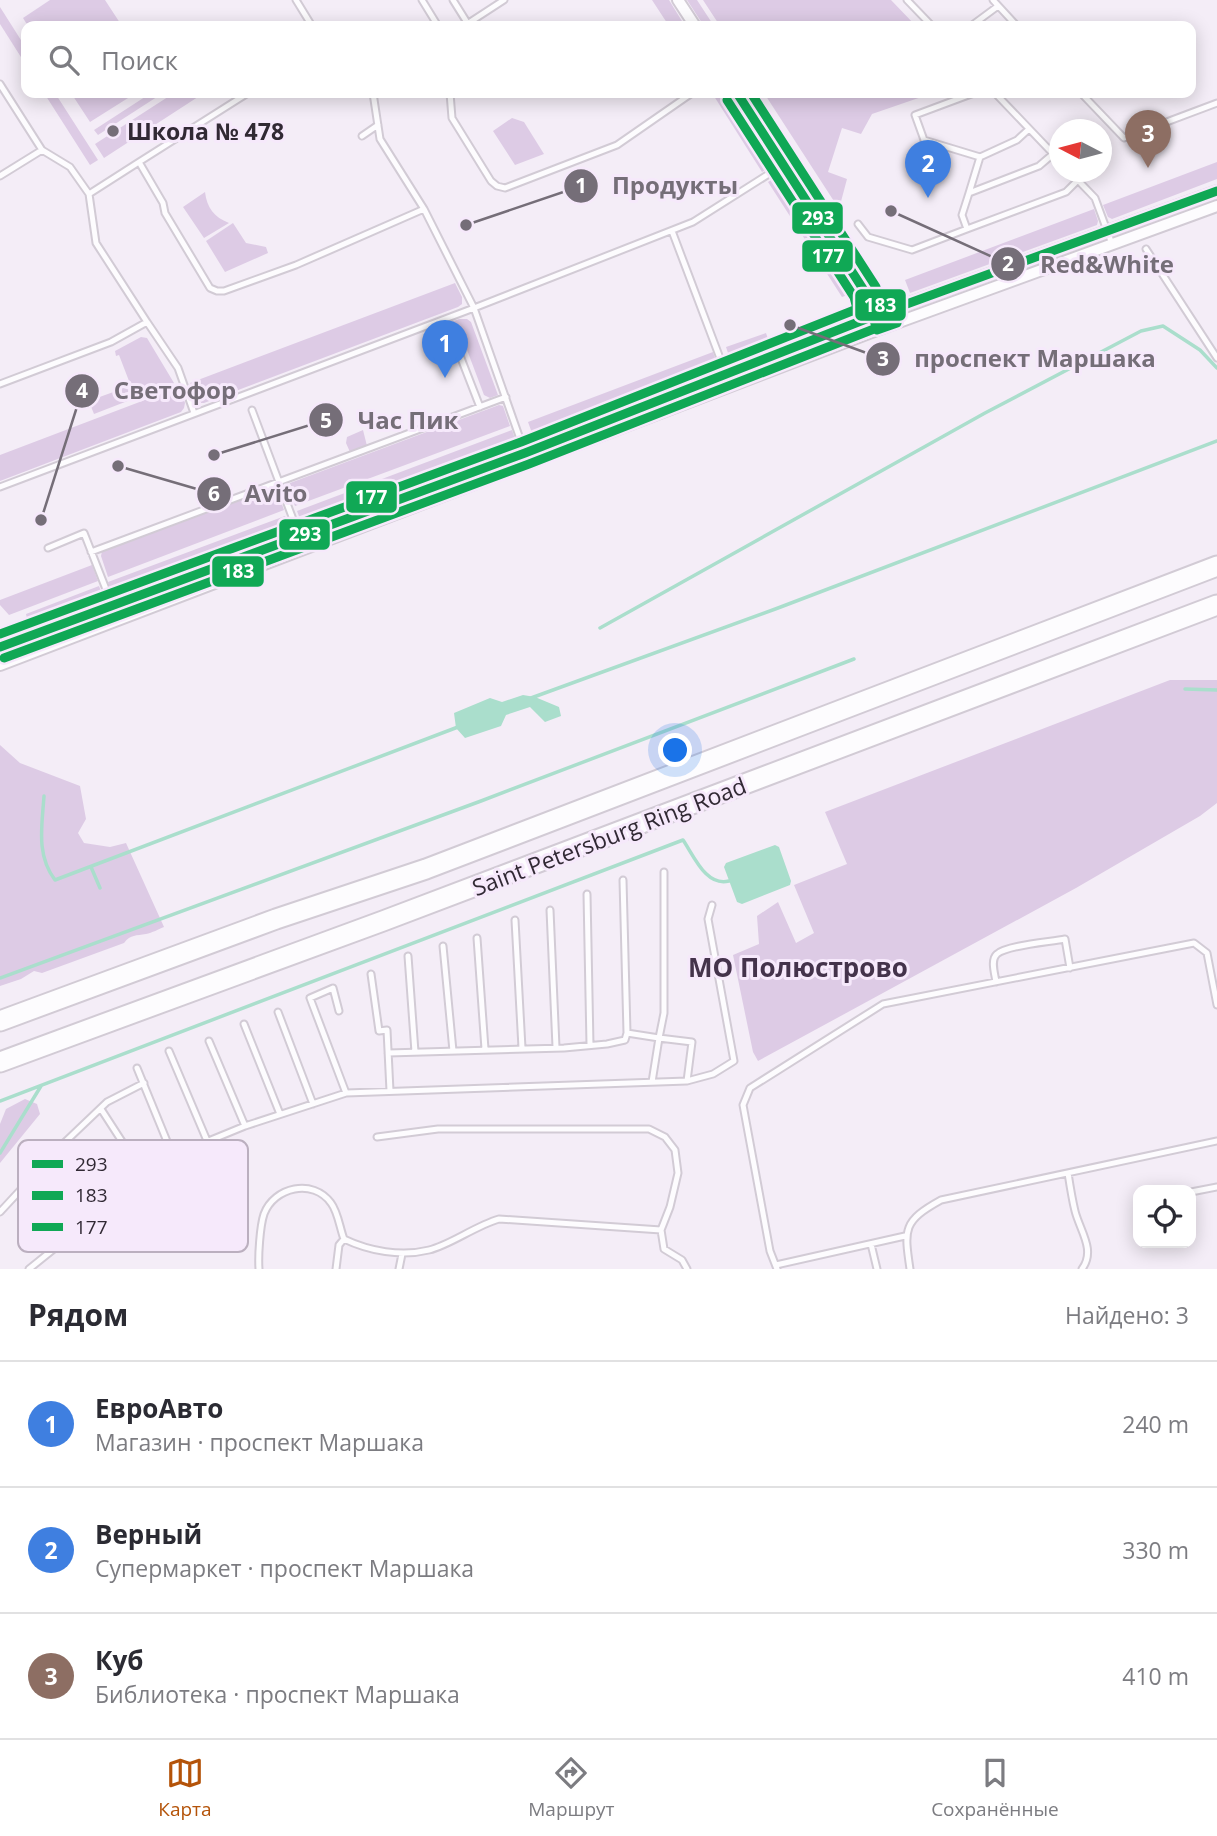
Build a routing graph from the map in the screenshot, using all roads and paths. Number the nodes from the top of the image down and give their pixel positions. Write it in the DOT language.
graph roads {
  1 [pos="296,0"];
  2 [pos="422,0"];
  3 [pos="453,0"];
  4 [pos="504,0"];
  5 [pos="678,0"];
  6 [pos="907,0"];
  7 [pos="993,0"];
  8 [pos="998,6"];
  9 [pos="309,21"];
  10 [pos="435,21"];
  11 [pos="464,21"];
  12 [pos="472,21"];
  13 [pos="692,21"];
  14 [pos="927,21"];
  15 [pos="978,21"];
  16 [pos="1012,21"];
  17 [pos="0,84"];
  18 [pos="240,98"];
  19 [pos="374,98"];
  20 [pos="450,98"];
  21 [pos="685,98"];
  22 [pos="740,98"];
  23 [pos="961,98"];
  24 [pos="1000,98"];
  25 [pos="1086,98"];
  26 [pos="1217,103"];
  27 [pos="378,125"];
  28 [pos="1029,129"];
  29 [pos="362,136"];
  30 [pos="42,150"];
  31 [pos="1049,150"];
  32 [pos="980,157"];
  33 [pos="1049,157"];
  34 [pos="139,162"];
  35 [pos="783,165"];
  36 [pos="0,176"];
  37 [pos="1076,182"];
  38 [pos="1080,182"];
  39 [pos="1217,191"];
  40 [pos="969,193"];
  41 [pos="89,194"];
  42 [pos="1217,206"];
  43 [pos="424,209"];
  44 [pos="858,224"];
  45 [pos="967,229"];
  46 [pos="672,231"];
  47 [pos="1108,232"];
  48 [pos="1112,244"];
  49 [pos="1146,249"];
  50 [pos="474,308"];
  51 [pos="871,317"];
  52 [pos="147,322"];
  53 [pos="877,330"];
  54 [pos="452,335"];
  55 [pos="1217,358"];
  56 [pos="726,374"];
  57 [pos="0,384"];
  58 [pos="506,397"];
  59 [pos="480,407"];
  60 [pos="252,410"];
  61 [pos="194,413"];
  62 [pos="526,453"];
  63 [pos="279,481"];
  64 [pos="0,487"];
  65 [pos="300,538"];
  66 [pos="48,548"];
  67 [pos="91,552"];
  68 [pos="1217,566"];
  69 [pos="1217,606"];
  70 [pos="113,607"];
  71 [pos="0,647"];
  72 [pos="0,664"];
  73 [pos="664,872"];
  74 [pos="622,880"];
  75 [pos="587,894"];
  76 [pos="712,905"];
  77 [pos="550,910"];
  78 [pos="515,919"];
  79 [pos="477,938"];
  80 [pos="443,946"];
  81 [pos="408,956"];
  82 [pos="1070,968"];
  83 [pos="371,974"];
  84 [pos="996,982"];
  85 [pos="1217,1005"];
  86 [pos="339,1011"];
  87 [pos="278,1012"];
  88 [pos="0,1021"];
  89 [pos="244,1024"];
  90 [pos="627,1033"];
  91 [pos="659,1038"];
  92 [pos="209,1041"];
  93 [pos="590,1045"];
  94 [pos="556,1047"];
  95 [pos="522,1048"];
  96 [pos="485,1049"];
  97 [pos="169,1051"];
  98 [pos="453,1051"];
  99 [pos="415,1052"];
  100 [pos="388,1053"];
  101 [pos="0,1062"];
  102 [pos="137,1068"];
  103 [pos="687,1080"];
  104 [pos="652,1082"];
  105 [pos="144,1083"];
  106 [pos="390,1091"];
  107 [pos="346,1093"];
  108 [pos="313,1104"];
  109 [pos="101,1109"];
  110 [pos="280,1114"];
  111 [pos="245,1126"];
  112 [pos="377,1137"];
  113 [pos="67,1140"];
  114 [pos="121,1140"];
  115 [pos="167,1140"];
  116 [pos="207,1140"];
  117 [pos="215,1140"];
  118 [pos="1217,1141"];
  119 [pos="1068,1173"];
  120 [pos="1217,1187"];
  121 [pos="1196,1191"];
  122 [pos="18,1193"];
  123 [pos="0,1213"];
  124 [pos="661,1230"];
  125 [pos="905,1236"];
  126 [pos="344,1239"];
  127 [pos="871,1244"];
  128 [pos="50,1252"];
  129 [pos="402,1254"];
  130 [pos="776,1267"];
  131 [pos="29,1269"];
  132 [pos="259,1269"];
  133 [pos="336,1269"];
  134 [pos="399,1269"];
  135 [pos="687,1269"];
  136 [pos="877,1269"];
  137 [pos="910,1269"];
  138 [pos="1082,1269"];
  1 -- 9 [label="lane"];
  2 -- 10 [label="lane"];
  3 -- 11 [label="lane"];
  4 -- 12 [label="lane"];
  5 -- 13 [label="street"];
  6 -- 14 [label="lane"];
  7 -- 8 [label="lane"];
  8 -- 15 [label="lane"];
  8 -- 16 [label="lane"];
  17 -- 30 [label="lane"];
  18 -- 34 [label="lane"];
  19 -- 27 [label="lane"];
  20 -- 21 [label="lane"];
  22 -- 35 [label="street"];
  23 -- 32 [label="lane"];
  24 -- 28 [label="lane"];
  25 -- 26 [label="lane"];
  27 -- 29 [label="lane"];
  27 -- 43 [label="lane"];
  28 -- 31 [label="lane"];
  28 -- 32 [label="lane"];
  30 -- 36 [label="lane"];
  30 -- 41 [label="lane"];
  32 -- 40 [label="lane"];
  33 -- 40 [label="lane"];
  34 -- 41 [label="lane"];
  34 -- 43 [label="lane"];
  35 -- 46 [label="lane"];
  35 -- 51 [label="street"];
  37 -- 45 [label="lane"];
  38 -- 47 [label="lane"];
  39 -- 47 [label="street"];
  40 -- 45 [label="lane"];
  41 -- 52 [label="lane"];
  42 -- 48 [label="street"];
  43 -- 50 [label="lane"];
  44 -- 45 [label="lane"];
  46 -- 50 [label="lane"];
  46 -- 56 [label="lane"];
  47 -- 48 [label="lane"];
  47 -- 51 [label="street"];
  48 -- 53 [label="street"];
  49 -- 55 [label="lane"];
  50 -- 58 [label="lane"];
  50 -- 61 [label="lane"];
  51 -- 53 [label="street"];
  51 -- 56 [label="street"];
  52 -- 57 [label="lane"];
  52 -- 61 [label="lane"];
  53 -- 72 [label="street"];
  54 -- 59 [label="lane"];
  56 -- 62 [label="street"];
  58 -- 59 [label="lane"];
  58 -- 62 [label="lane"];
  59 -- 63 [label="lane"];
  60 -- 63 [label="lane"];
  61 -- 64 [label="lane"];
  62 -- 65 [label="street"];
  63 -- 65 [label="lane"];
  63 -- 67 [label="lane"];
  65 -- 70 [label="street"];
  66 -- 67 [label="lane"];
  67 -- 70 [label="lane"];
  68 -- 88 [label="highway, Saint Petersburg Ring Road"];
  69 -- 101 [label="highway, Saint Petersburg Ring Road"];
  70 -- 71 [label="street"];
  73 -- 91 [label="lane"];
  74 -- 90 [label="lane"];
  75 -- 93 [label="lane"];
  76 -- 103 [label="lane"];
  77 -- 94 [label="lane"];
  78 -- 95 [label="lane"];
  79 -- 96 [label="lane"];
  80 -- 98 [label="lane"];
  81 -- 99 [label="lane"];
  82 -- 84 [label="lane"];
  82 -- 84 [label="lane"];
  82 -- 85 [label="lane"];
  83 -- 100 [label="lane"];
  84 -- 130 [label="lane"];
  86 -- 107 [label="lane"];
  87 -- 108 [label="lane"];
  89 -- 110 [label="lane"];
  90 -- 91 [label="lane"];
  90 -- 93 [label="lane"];
  91 -- 103 [label="lane"];
  91 -- 104 [label="lane"];
  92 -- 111 [label="lane"];
  93 -- 94 [label="lane"];
  94 -- 95 [label="lane"];
  95 -- 96 [label="lane"];
  96 -- 98 [label="lane"];
  97 -- 116 [label="lane"];
  98 -- 99 [label="lane"];
  99 -- 100 [label="lane"];
  100 -- 106 [label="lane"];
  102 -- 105 [label="lane"];
  103 -- 104 [label="lane"];
  104 -- 106 [label="lane"];
  105 -- 109 [label="lane"];
  105 -- 115 [label="lane"];
  106 -- 107 [label="lane"];
  107 -- 108 [label="lane"];
  108 -- 110 [label="lane"];
  109 -- 113 [label="lane"];
  109 -- 114 [label="lane"];
  110 -- 111 [label="lane"];
  111 -- 117 [label="lane"];
  112 -- 124 [label="lane"];
  118 -- 119 [label="lane"];
  119 -- 125 [label="lane"];
  119 -- 138 [label="lane"];
  120 -- 121 [label="lane"];
  122 -- 123 [label="lane"];
  124 -- 129 [label="lane"];
  124 -- 135 [label="lane"];
  125 -- 127 [label="lane"];
  125 -- 137 [label="lane"];
  126 -- 129 [label="lane"];
  126 -- 132 [label="lane"];
  126 -- 133 [label="lane"];
  127 -- 130 [label="lane"];
  127 -- 136 [label="lane"];
  128 -- 131 [label="lane"];
  129 -- 134 [label="lane"];
}
